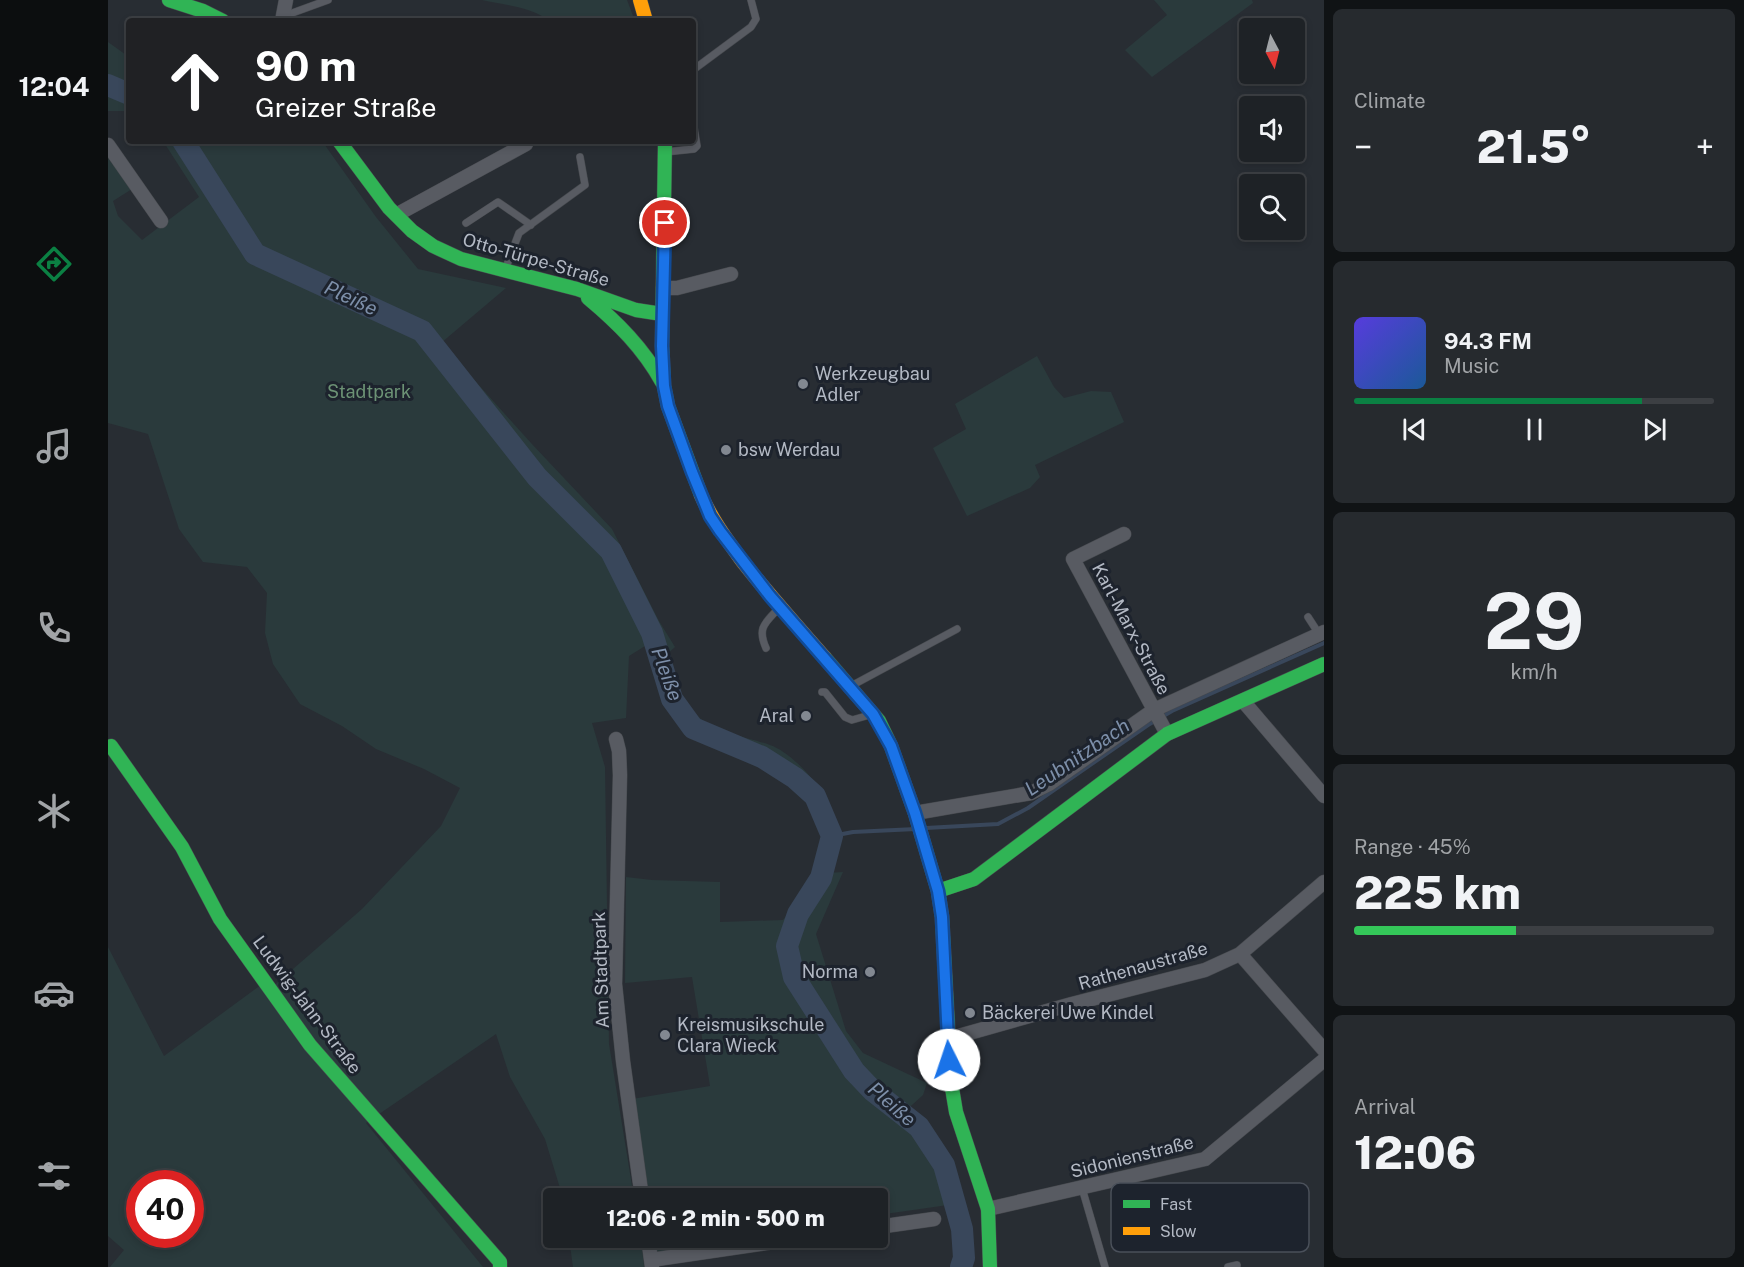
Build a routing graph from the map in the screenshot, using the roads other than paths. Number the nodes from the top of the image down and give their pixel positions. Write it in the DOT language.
graph roads {
  1 [pos="169,0"];
  2 [pos="286,0"];
  3 [pos="328,0"];
  4 [pos="640,0"];
  5 [pos="751,0"];
  6 [pos="215,18"];
  7 [pos="283,18"];
  8 [pos="645,18"];
  9 [pos="696,67"];
  10 [pos="696,140"];
  11 [pos="341,144"];
  12 [pos="526,144"];
  13 [pos="108,146"];
  14 [pos="665,146"];
  15 [pos="580,157"];
  16 [pos="396,215"];
  17 [pos="161,221"];
  18 [pos="466,223"];
  19 [pos="531,225"];
  20 [pos="505,271"];
  21 [pos="731,274"];
  22 [pos="663,288"];
  23 [pos="577,289"];
  24 [pos="662,314"];
  25 [pos="664,386"];
  26 [pos="1124,534"];
  27 [pos="780,607"];
  28 [pos="1308,617"];
  29 [pos="957,629"];
  30 [pos="1322,633"];
  31 [pos="766,648"];
  32 [pos="1324,664"];
  33 [pos="850,686"];
  34 [pos="822,692"];
  35 [pos="1243,701"];
  36 [pos="873,714"];
  37 [pos="1160,721"];
  38 [pos="616,739"];
  39 [pos="111,746"];
  40 [pos="1324,796"];
  41 [pos="916,816"];
  42 [pos="1324,882"];
  43 [pos="938,891"];
  44 [pos="1240,954"];
  45 [pos="948,1039"];
  46 [pos="1324,1050"];
  47 [pos="1324,1059"];
  48 [pos="641,1188"];
  49 [pos="1082,1188"];
  50 [pos="988,1209"];
  51 [pos="934,1219"];
  52 [pos="888,1226"];
  53 [pos="650,1248"];
  54 [pos="744,1248"];
  55 [pos="652,1264"];
  56 [pos="1237,1265"];
  57 [pos="500,1267"];
  58 [pos="990,1267"];
  59 [pos="1105,1267"];
  60 [pos="1228,1267"];
  1 -- 6 [label="street"];
  2 -- 7 [label="street"];
  3 -- 7 [label="lane"];
  4 -- 8 [label="street"];
  5 -- 9 [label="lane"];
  10 -- 14 [label="lane"];
  11 -- 16 [label="street, Otto-Türpe-Straße"];
  12 -- 16 [label="street"];
  13 -- 17 [label="street"];
  14 -- 22 [label="street"];
  15 -- 19 [label="lane"];
  16 -- 20 [label="street, Otto-Türpe-Straße"];
  18 -- 19 [label="lane"];
  19 -- 20 [label="lane"];
  20 -- 23 [label="street, Otto-Türpe-Straße"];
  21 -- 22 [label="street"];
  22 -- 24 [label="street"];
  23 -- 24 [label="street, Otto-Türpe-Straße"];
  23 -- 25 [label="street"];
  24 -- 25 [label="street"];
  25 -- 27 [label="street"];
  26 -- 37 [label="street, Karl-Marx-Straße"];
  27 -- 31 [label="lane"];
  27 -- 33 [label="street"];
  28 -- 30 [label="lane"];
  29 -- 33 [label="lane"];
  30 -- 37 [label="street"];
  32 -- 35 [label="street"];
  33 -- 36 [label="street"];
  34 -- 36 [label="lane"];
  35 -- 37 [label="street"];
  35 -- 40 [label="street"];
  36 -- 41 [label="street"];
  37 -- 41 [label="street"];
  37 -- 43 [label="street"];
  38 -- 48 [label="street, Am Stadtpark"];
  39 -- 57 [label="street, Ludwig-Jahn-Straße"];
  41 -- 43 [label="street"];
  42 -- 44 [label="street, Rathenaustraße"];
  43 -- 45 [label="street"];
  44 -- 45 [label="street, Rathenaustraße"];
  44 -- 46 [label="street"];
  45 -- 50 [label="street"];
  47 -- 49 [label="street, Sidonienstraße"];
  49 -- 50 [label="street, Sidonienstraße"];
  49 -- 59 [label="lane"];
  50 -- 58 [label="street"];
  51 -- 52 [label="street"];
  53 -- 55 [label="street"];
  54 -- 55 [label="street"];
  56 -- 60 [label="lane"];
}
